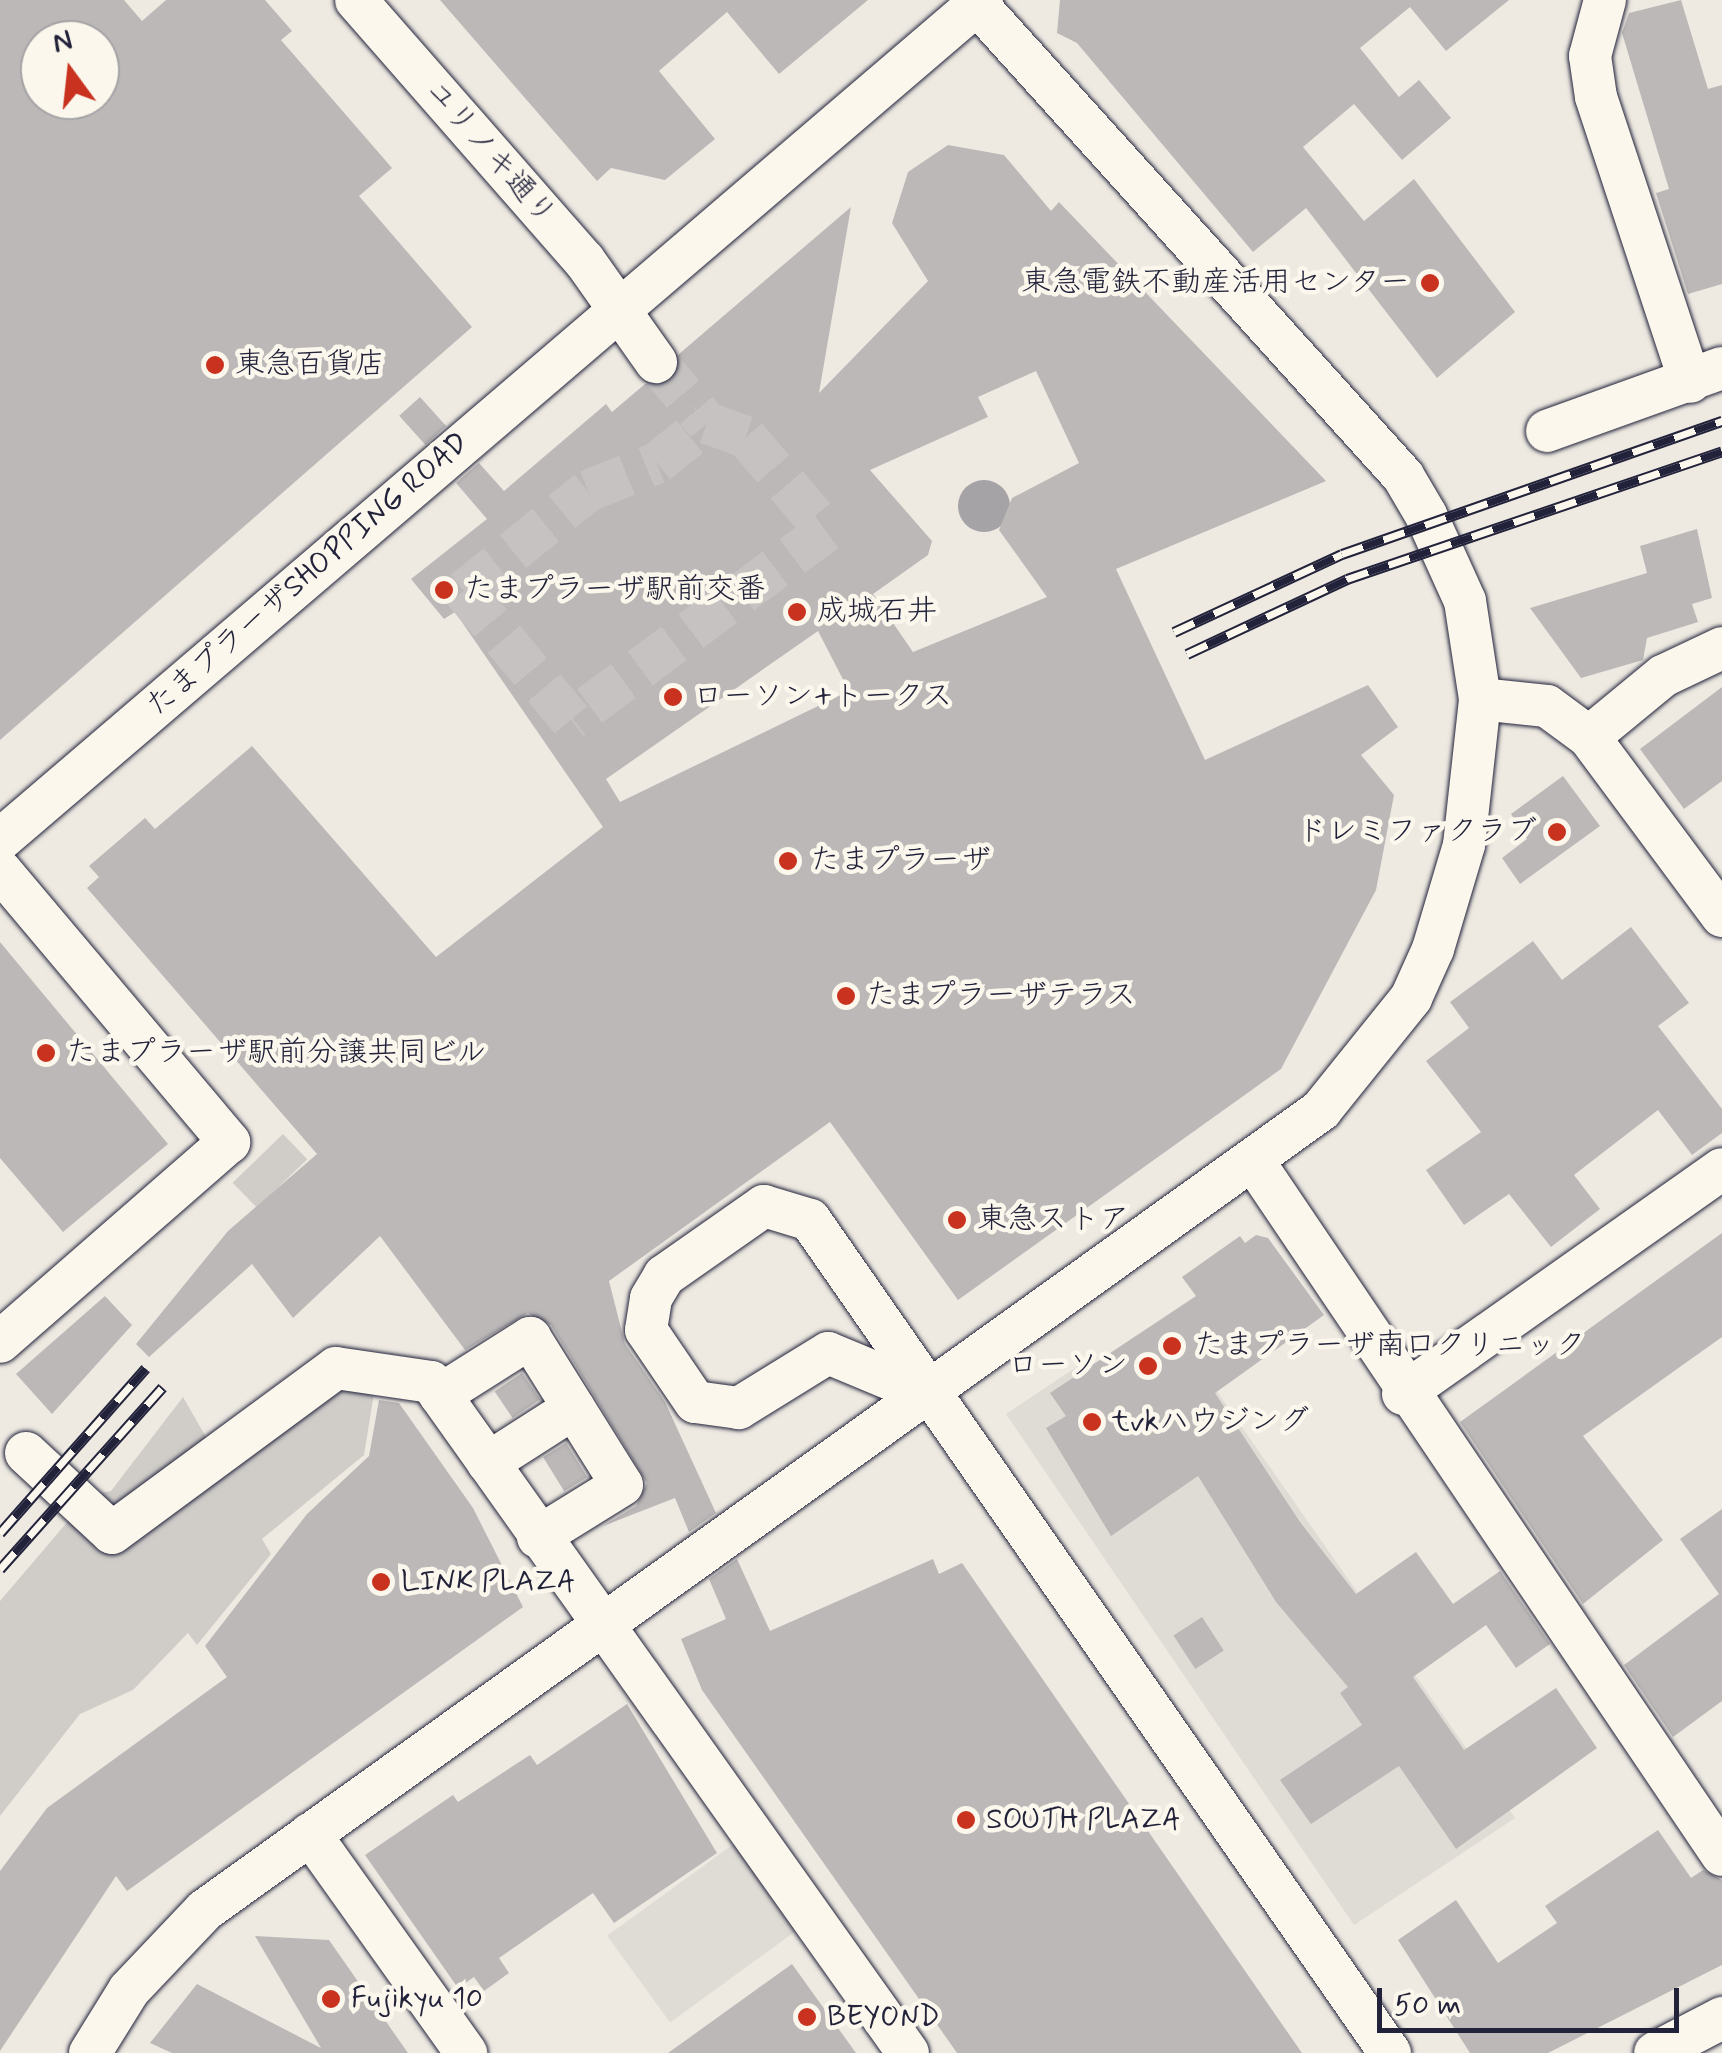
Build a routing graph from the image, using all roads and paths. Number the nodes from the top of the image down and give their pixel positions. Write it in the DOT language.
graph roads {
  1 [pos="356,0"];
  2 [pos="1605,0"];
  3 [pos="977,1"];
  4 [pos="616,311"];
  5 [pos="656,362"];
  6 [pos="1706,375"];
  7 [pos="1546,431"];
  8 [pos="1722,648"];
  9 [pos="1480,698"];
  10 [pos="1589,736"];
  11 [pos="0,840"];
  12 [pos="0,870"];
  13 [pos="1722,916"];
  14 [pos="1254,1162"];
  15 [pos="1722,1169"];
  16 [pos="0,1342"];
  17 [pos="1404,1394"];
  18 [pos="440,1395"];
  19 [pos="929,1395"];
  20 [pos="574,1408"];
  21 [pos="26,1453"];
  22 [pos="488,1463"];
  23 [pos="538,1537"];
  24 [pos="602,1628"];
  25 [pos="310,1834"];
  26 [pos="1722,1855"];
  27 [pos="1722,2018"];
  28 [pos="90,2053"];
  29 [pos="466,2053"];
  30 [pos="908,2053"];
  31 [pos="1390,2053"];
  32 [pos="1655,2053"];
  1 -- 4 [label="street, ユリノキ通り"];
  2 -- 6 [label="street"];
  3 -- 4 [label="street, たまプラーザSHOPPING ROAD"];
  3 -- 9 [label="street"];
  4 -- 5 [label="street, ユリノキ通り"];
  4 -- 11 [label="street, たまプラーザSHOPPING ROAD"];
  6 -- 7 [label="street"];
  8 -- 10 [label="street"];
  9 -- 10 [label="street"];
  9 -- 14 [label="street"];
  10 -- 13 [label="street"];
  12 -- 16 [label="street"];
  14 -- 17 [label="street"];
  14 -- 19 [label="street"];
  15 -- 17 [label="street"];
  17 -- 26 [label="street"];
  18 -- 20 [label="street"];
  18 -- 21 [label="street"];
  18 -- 22 [label="street"];
  19 -- 19 [label="street"];
  19 -- 24 [label="street"];
  19 -- 31 [label="street"];
  20 -- 22 [label="street"];
  20 -- 23 [label="street"];
  22 -- 23 [label="street"];
  23 -- 24 [label="street"];
  24 -- 25 [label="street"];
  24 -- 30 [label="street"];
  25 -- 28 [label="street"];
  25 -- 29 [label="street"];
  27 -- 32 [label="street"];
}
